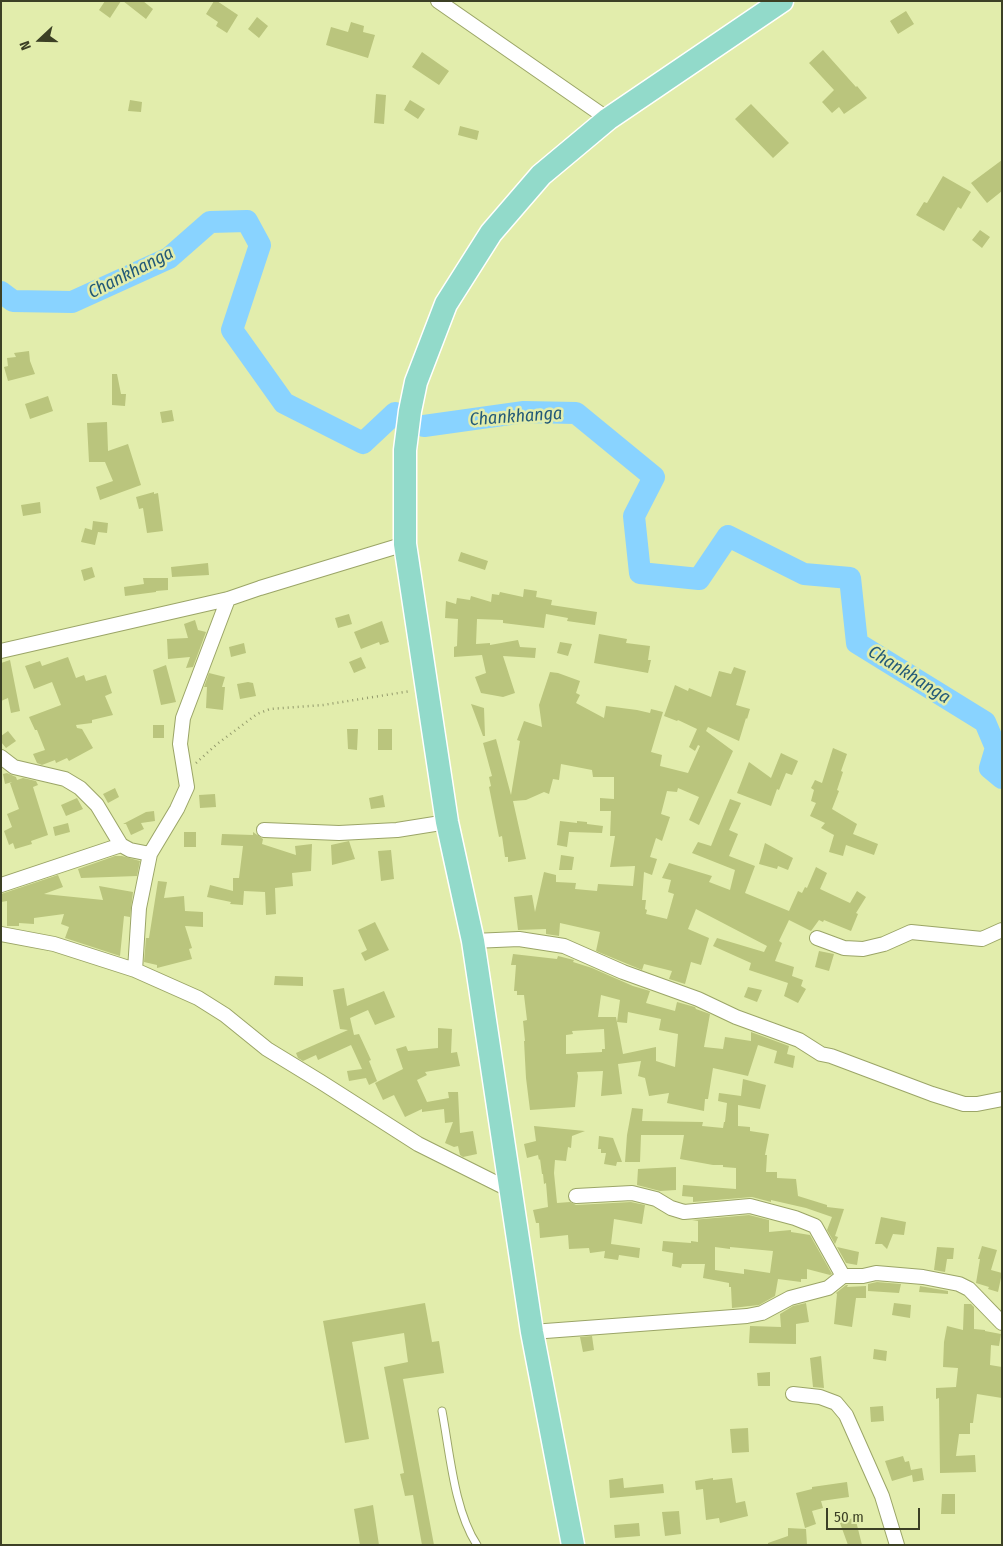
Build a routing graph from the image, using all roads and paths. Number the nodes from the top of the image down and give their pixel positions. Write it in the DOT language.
graph roads {
  1 [pos="438,1"];
  2 [pos="782,1"];
  3 [pos="608,119"];
  4 [pos="406,544"];
  5 [pos="228,599"];
  6 [pos="1,651"];
  7 [pos="427,688"];
  8 [pos="1,757"];
  9 [pos="186,774"];
  10 [pos="447,822"];
  11 [pos="264,830"];
  12 [pos="121,845"];
  13 [pos="150,854"];
  14 [pos="1,885"];
  15 [pos="1002,930"];
  16 [pos="1,934"];
  17 [pos="817,938"];
  18 [pos="473,941"];
  19 [pos="135,970"];
  20 [pos="1002,1099"];
  21 [pos="510,1190"];
  22 [pos="576,1196"];
  23 [pos="844,1276"];
  24 [pos="1002,1323"];
  25 [pos="532,1332"];
  26 [pos="793,1394"];
  27 [pos="442,1412"];
  28 [pos="477,1545"];
  29 [pos="573,1545"];
  30 [pos="897,1545"];
  1 -- 3 [label="street"];
  2 -- 3 [label="main road"];
  3 -- 4 [label="main road"];
  4 -- 5 [label="street"];
  4 -- 7 [label="main road"];
  5 -- 6 [label="street"];
  5 -- 9 [label="street"];
  7 -- 9 [label="path"];
  7 -- 10 [label="main road"];
  8 -- 12 [label="street"];
  9 -- 13 [label="street"];
  10 -- 11 [label="street"];
  10 -- 18 [label="main road"];
  12 -- 13 [label="street"];
  12 -- 14 [label="street"];
  13 -- 19 [label="street"];
  15 -- 17 [label="street"];
  16 -- 19 [label="street"];
  18 -- 20 [label="street"];
  18 -- 21 [label="main road"];
  19 -- 21 [label="street"];
  21 -- 25 [label="main road"];
  22 -- 23 [label="street"];
  23 -- 24 [label="street"];
  23 -- 25 [label="street"];
  25 -- 29 [label="main road"];
  26 -- 30 [label="street"];
  27 -- 28 [label="lane"];
}
